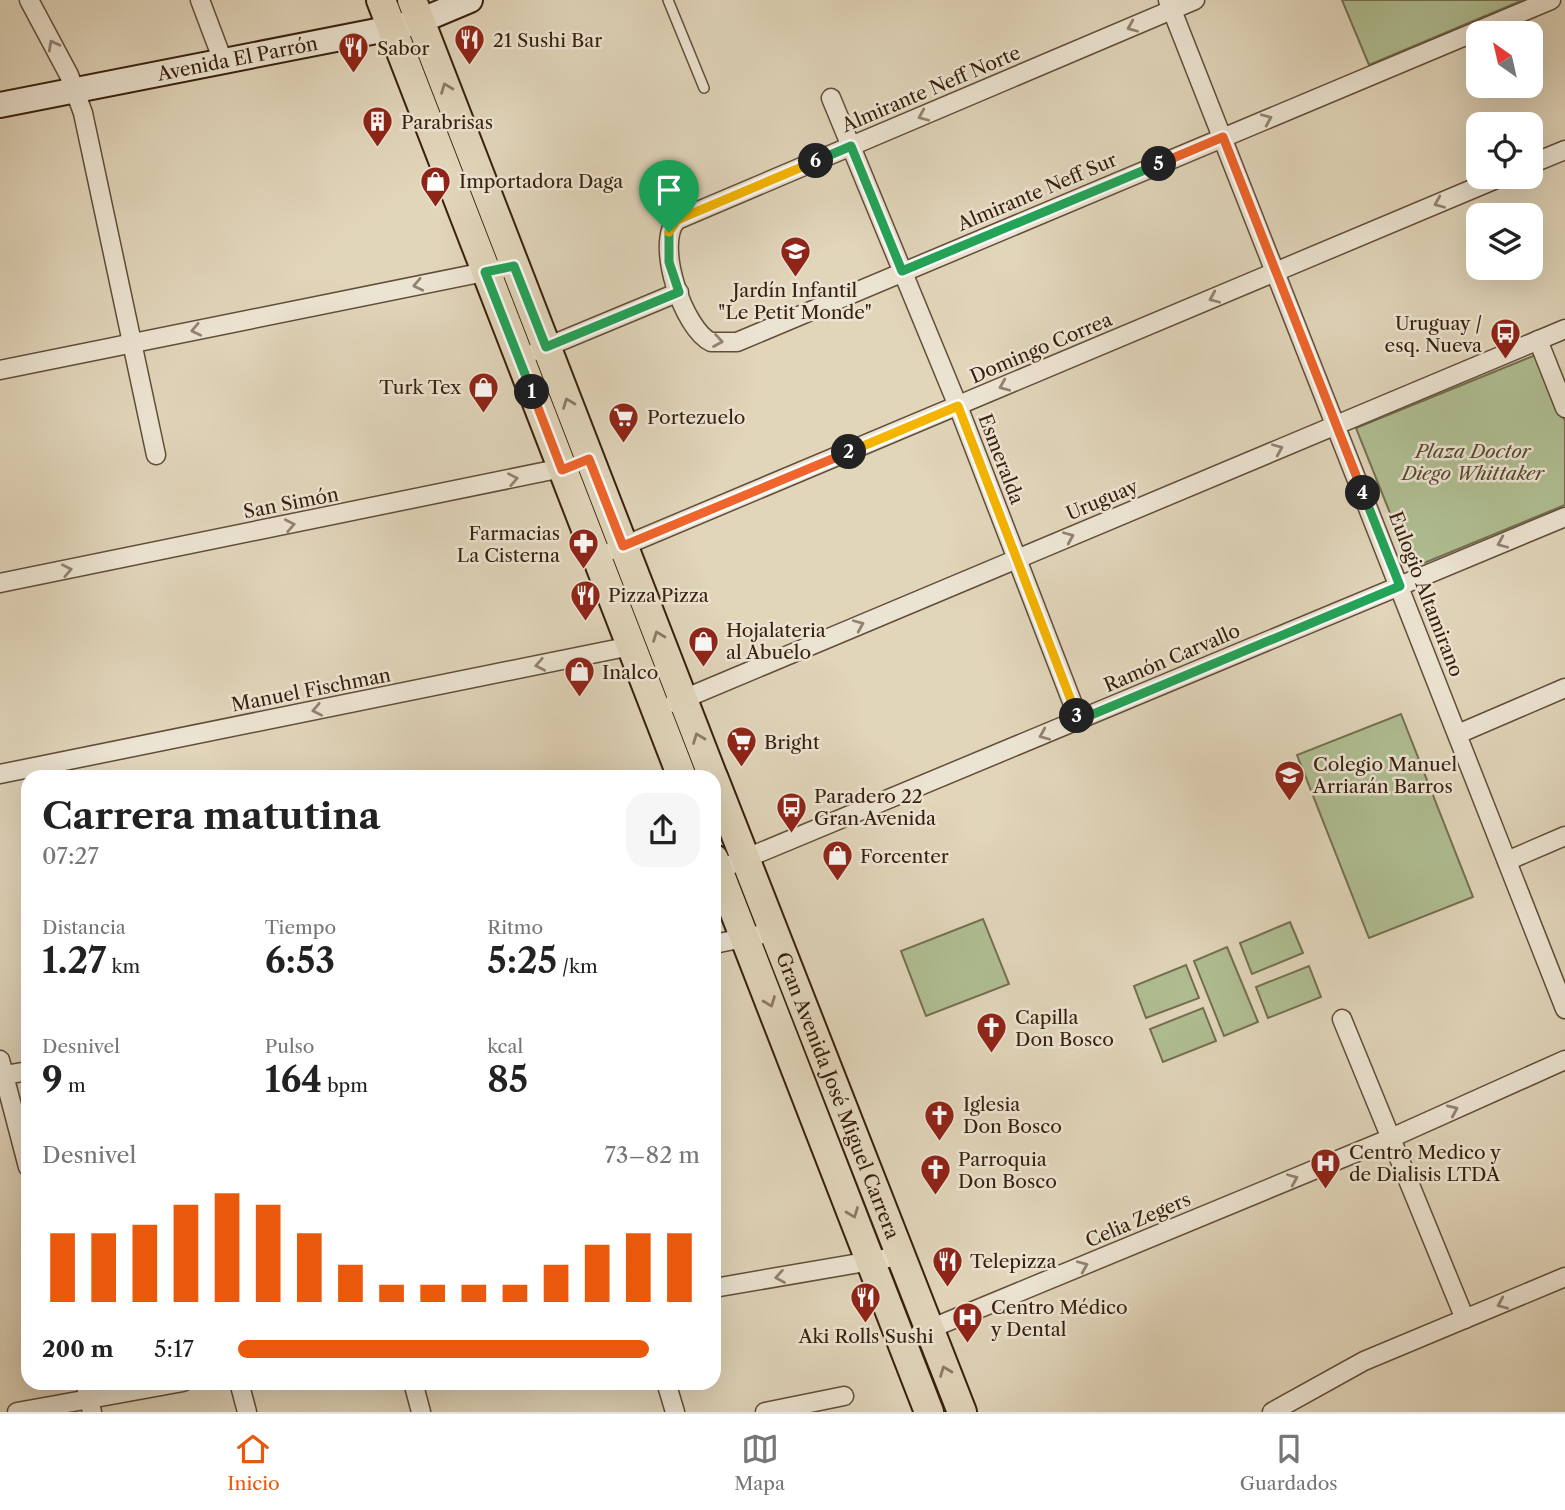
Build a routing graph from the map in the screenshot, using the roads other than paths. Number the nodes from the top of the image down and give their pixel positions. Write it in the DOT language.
graph roads {
  1 [pos="29,0"];
  2 [pos="200,0"];
  3 [pos="382,0"];
  4 [pos="470,0"];
  5 [pos="668,0"];
  6 [pos="1195,0"];
  7 [pos="1552,0"];
  8 [pos="1170,5"];
  9 [pos="416,10"];
  10 [pos="392,28"];
  11 [pos="223,61"];
  12 [pos="704,89"];
  13 [pos="75,90"];
  14 [pos="831,99"];
  15 [pos="0,105"];
  16 [pos="1223,137"];
  17 [pos="851,146"];
  18 [pos="1565,150"];
  19 [pos="1543,159"];
  20 [pos="1473,189"];
  21 [pos="514,266"];
  22 [pos="902,271"];
  23 [pos="1277,271"];
  24 [pos="485,272"];
  25 [pos="679,292"];
  26 [pos="1565,329"];
  27 [pos="1538,340"];
  28 [pos="132,343"];
  29 [pos="546,347"];
  30 [pos="519,358"];
  31 [pos="0,370"];
  32 [pos="958,406"];
  33 [pos="1565,408"];
  34 [pos="1337,425"];
  35 [pos="156,455"];
  36 [pos="589,459"];
  37 [pos="562,470"];
  38 [pos="1565,517"];
  39 [pos="623,546"];
  40 [pos="597,558"];
  41 [pos="1018,559"];
  42 [pos="0,583"];
  43 [pos="1400,586"];
  44 [pos="631,646"];
  45 [pos="1565,688"];
  46 [pos="683,699"];
  47 [pos="656,711"];
  48 [pos="1079,720"];
  49 [pos="1458,734"];
  50 [pos="679,770"];
  51 [pos="711,770"];
  52 [pos="0,774"];
  53 [pos="721,797"];
  54 [pos="1565,836"];
  55 [pos="745,860"];
  56 [pos="1507,861"];
  57 [pos="721,863"];
  58 [pos="721,877"];
  59 [pos="773,932"];
  60 [pos="745,938"];
  61 [pos="721,943"];
  62 [pos="1565,1009"];
  63 [pos="1342,1019"];
  64 [pos="1565,1060"];
  65 [pos="1,1071"];
  66 [pos="21,1071"];
  67 [pos="1391,1138"];
  68 [pos="21,1142"];
  69 [pos="900,1256"];
  70 [pos="871,1261"];
  71 [pos="1565,1277"];
  72 [pos="721,1287"];
  73 [pos="1465,1319"];
  74 [pos="929,1329"];
  75 [pos="902,1340"];
  76 [pos="136,1390"];
  77 [pos="241,1390"];
  78 [pos="415,1390"];
  79 [pos="668,1390"];
  80 [pos="844,1396"];
  81 [pos="89,1398"];
  82 [pos="17,1412"];
  83 [pos="247,1412"];
  84 [pos="421,1412"];
  85 [pos="675,1412"];
  86 [pos="765,1412"];
  87 [pos="929,1412"];
  88 [pos="962,1412"];
  89 [pos="1272,1412"];
  13 -- 1 [label="street, one-way"];
  2 -- 11 [label="street"];
  3 -- 10 [label="main road"];
  4 -- 9 [label="main road, Avenida El Parrón"];
  5 -- 12 [label="lane"];
  6 -- 8 [label="street, Almirante Neff Norte"];
  16 -- 7 [label="street, Almirante Neff Sur, one-way"];
  8 -- 16 [label="street, Eulogio Altamirano"];
  8 -- 17 [label="street, Almirante Neff Norte, one-way"];
  9 -- 10 [label="main road, Avenida El Parrón"];
  21 -- 9 [label="main road, Gran Avenida José Miguel Carrera, one-way"];
  10 -- 11 [label="main road, Avenida El Parrón"];
  10 -- 24 [label="main road"];
  11 -- 13 [label="main road, Avenida El Parrón"];
  13 -- 15 [label="main road, Avenida El Parrón"];
  13 -- 28 [label="street"];
  14 -- 17 [label="street, Esmeralda"];
  16 -- 22 [label="street, Almirante Neff Sur"];
  16 -- 23 [label="street, Eulogio Altamirano"];
  17 -- 22 [label="street, Esmeralda"];
  17 -- 25 [label="street, Almirante Neff Norte"];
  18 -- 19 [label="street"];
  20 -- 23 [label="street, Domingo Correa, one-way"];
  21 -- 24 [label="street"];
  21 -- 29 [label="main road, Gran Avenida José Miguel Carrera"];
  25 -- 22 [label="street, Almirante Neff Sur, one-way"];
  22 -- 32 [label="street, Esmeralda"];
  23 -- 32 [label="street, Domingo Correa, one-way"];
  23 -- 34 [label="street, Eulogio Altamirano"];
  24 -- 28 [label="street, one-way"];
  24 -- 30 [label="main road"];
  25 -- 29 [label="street"];
  26 -- 27 [label="street, Uruguay"];
  27 -- 33 [label="street"];
  27 -- 34 [label="street, Uruguay"];
  28 -- 31 [label="street"];
  28 -- 35 [label="street"];
  29 -- 30 [label="street"];
  36 -- 29 [label="main road, Gran Avenida José Miguel Carrera, one-way"];
  30 -- 37 [label="main road"];
  32 -- 39 [label="street, Domingo Correa"];
  32 -- 41 [label="street, Esmeralda"];
  41 -- 34 [label="street, Uruguay, one-way"];
  34 -- 43 [label="street, Eulogio Altamirano"];
  36 -- 37 [label="street, San Simón"];
  36 -- 39 [label="main road, Gran Avenida José Miguel Carrera"];
  37 -- 40 [label="main road"];
  42 -- 37 [label="street, San Simón, one-way"];
  38 -- 43 [label="street, Ramón Carvallo, one-way"];
  39 -- 40 [label="street, Domingo Correa"];
  46 -- 39 [label="main road, Gran Avenida José Miguel Carrera, one-way"];
  40 -- 44 [label="main road"];
  46 -- 41 [label="street, Uruguay, one-way"];
  41 -- 48 [label="street, Esmeralda"];
  43 -- 48 [label="street, Ramón Carvallo"];
  43 -- 49 [label="street, Eulogio Altamirano"];
  44 -- 47 [label="main road"];
  44 -- 52 [label="street, Manuel Fischman, one-way"];
  45 -- 49 [label="street"];
  46 -- 47 [label="street, Uruguay"];
  51 -- 46 [label="main road, Gran Avenida José Miguel Carrera, one-way"];
  47 -- 50 [label="main road"];
  48 -- 55 [label="street, Ramón Carvallo, one-way"];
  49 -- 56 [label="street, Eulogio Altamirano"];
  53 -- 55 [label="main road, Gran Avenida José Miguel Carrera"];
  54 -- 56 [label="street"];
  55 -- 57 [label="street, Ramón Carvallo"];
  55 -- 59 [label="main road, Gran Avenida José Miguel Carrera"];
  56 -- 62 [label="street, Eulogio Altamirano"];
  58 -- 60 [label="main road, Gran Avenida José Miguel Carrera"];
  59 -- 60 [label="street"];
  59 -- 69 [label="main road, Gran Avenida José Miguel Carrera"];
  60 -- 61 [label="street"];
  60 -- 70 [label="main road, Gran Avenida José Miguel Carrera, one-way"];
  63 -- 67 [label="street"];
  67 -- 64 [label="street, Celia Zegers, one-way"];
  65 -- 66 [label="street"];
  65 -- 68 [label="street"];
  67 -- 73 [label="street"];
  74 -- 67 [label="street, Celia Zegers, one-way"];
  69 -- 70 [label="street"];
  69 -- 74 [label="main road, Gran Avenida José Miguel Carrera"];
  70 -- 72 [label="street, one-way"];
  70 -- 75 [label="main road, Gran Avenida José Miguel Carrera"];
  71 -- 73 [label="street, one-way"];
  73 -- 89 [label="street"];
  74 -- 75 [label="street, Celia Zegers"];
  88 -- 74 [label="main road, Gran Avenida José Miguel Carrera, one-way"];
  75 -- 87 [label="main road, Gran Avenida José Miguel Carrera"];
  76 -- 81 [label="street"];
  77 -- 83 [label="street"];
  78 -- 84 [label="street"];
  79 -- 85 [label="street"];
  80 -- 86 [label="street"];
  81 -- 82 [label="street"];
}
